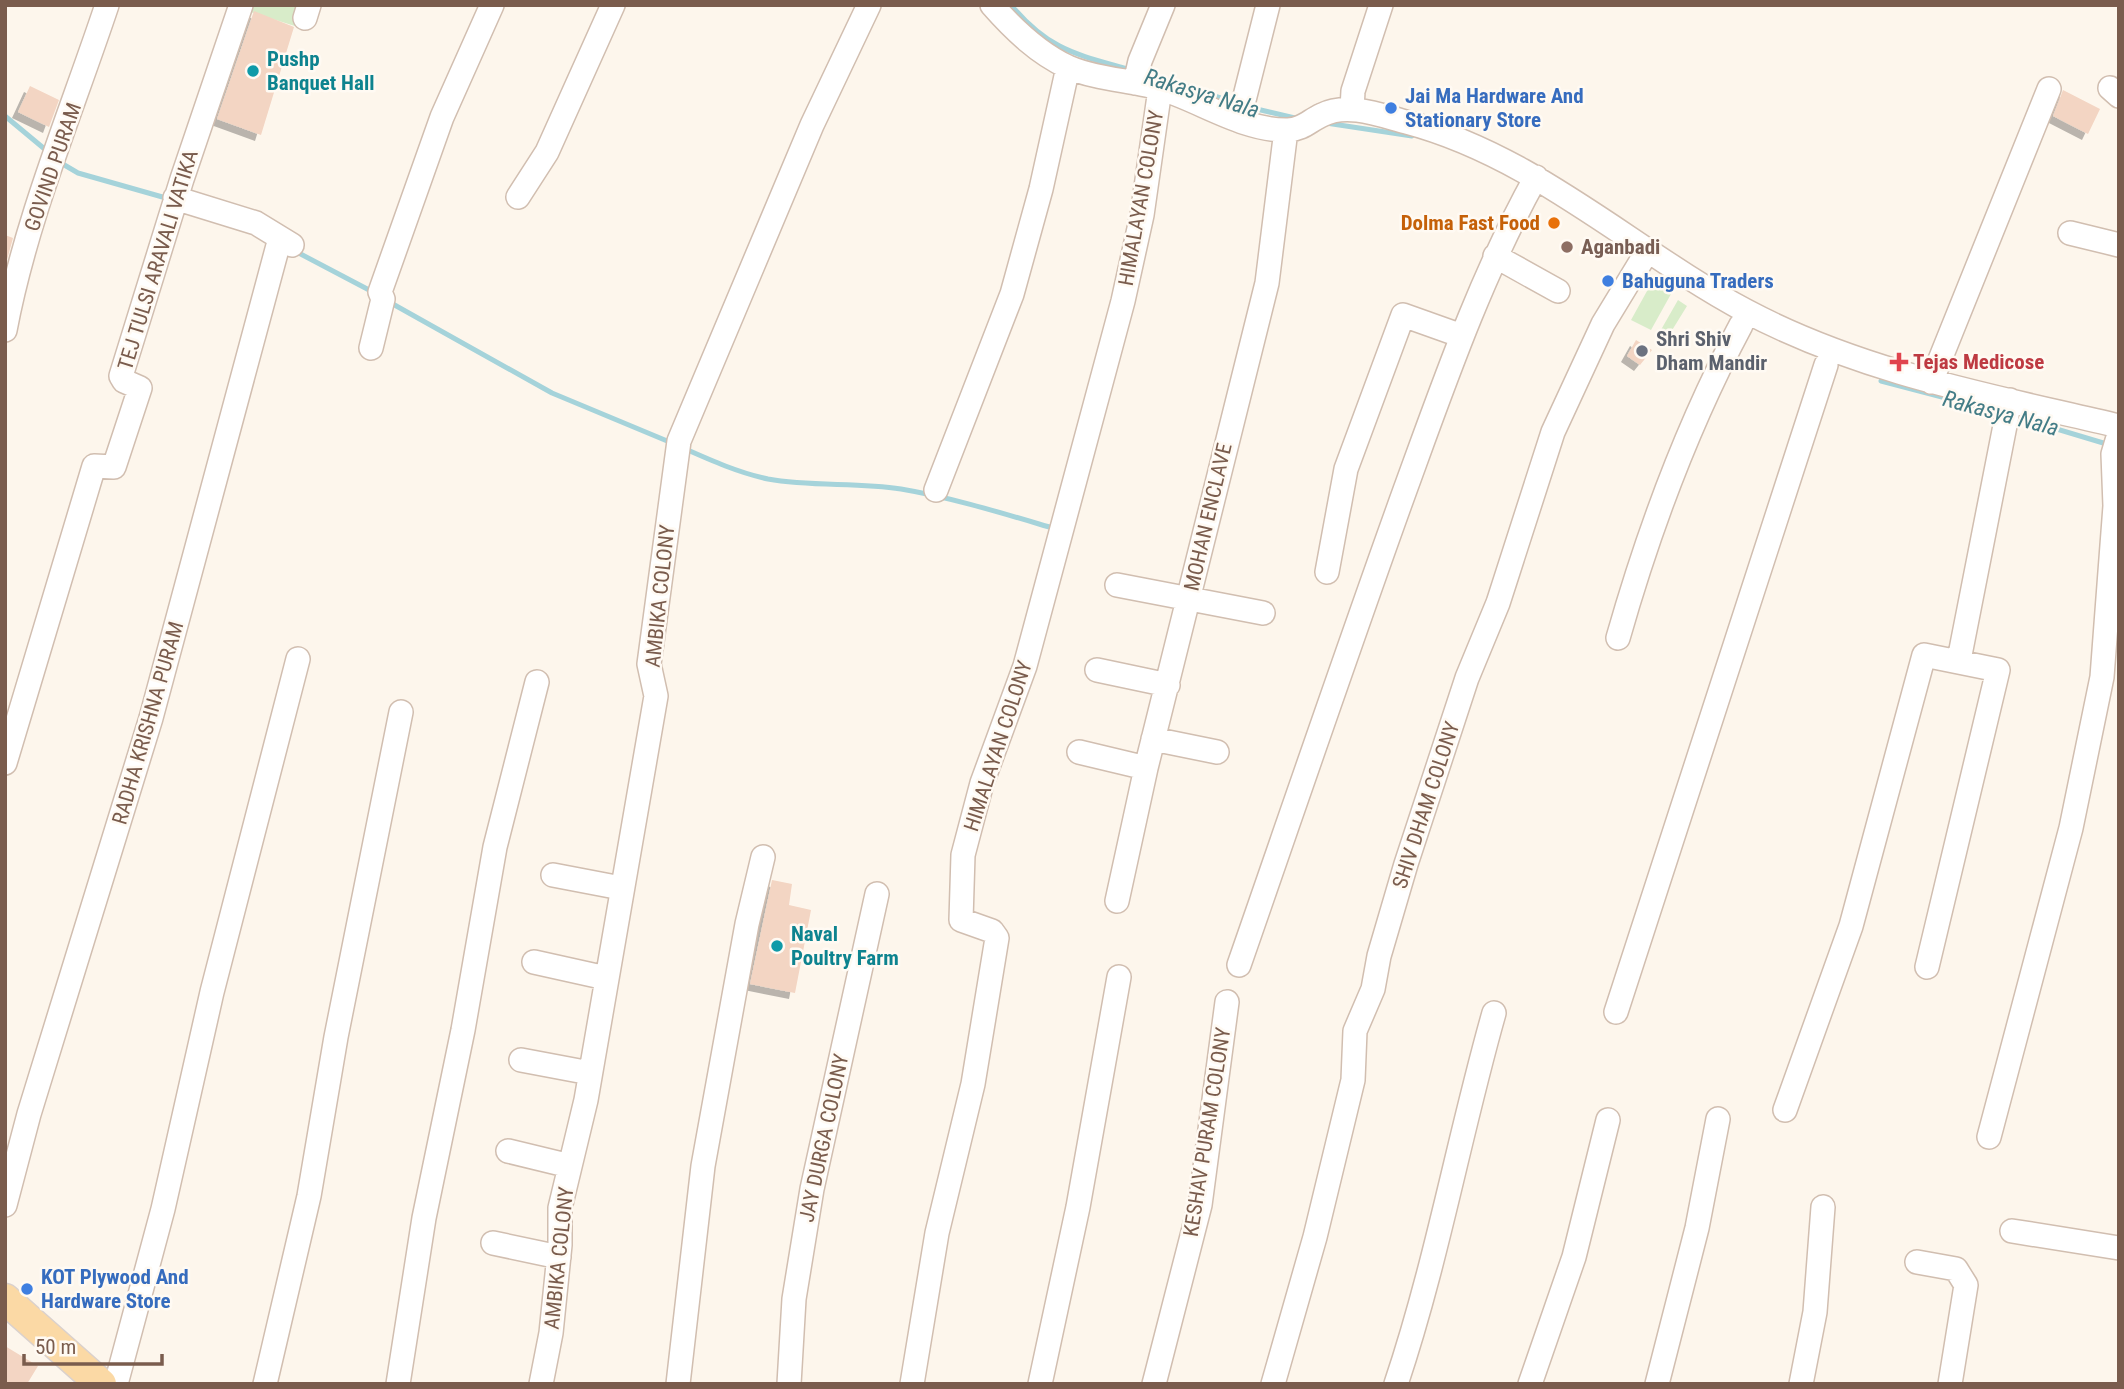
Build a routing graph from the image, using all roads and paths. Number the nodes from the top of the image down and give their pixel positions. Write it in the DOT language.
graph roads {
  1 [pos="107,5"];
  2 [pos="242,5"];
  3 [pos="492,5"];
  4 [pos="613,5"];
  5 [pos="869,5"];
  6 [pos="992,5"];
  7 [pos="1163,5"];
  8 [pos="1268,5"];
  9 [pos="1381,5"];
  10 [pos="1068,67"];
  11 [pos="1137,73"];
  12 [pos="1160,89"];
  13 [pos="2049,89"];
  14 [pos="1352,109"];
  15 [pos="1242,110"];
  16 [pos="1295,129"];
  17 [pos="1536,177"];
  18 [pos="518,197"];
  19 [pos="175,198"];
  20 [pos="2070,233"];
  21 [pos="2119,245"];
  22 [pos="1648,250"];
  23 [pos="1495,256"];
  24 [pos="1558,291"];
  25 [pos="1741,326"];
  26 [pos="5,330"];
  27 [pos="1462,336"];
  28 [pos="371,348"];
  29 [pos="1826,365"];
  30 [pos="1931,382"];
  31 [pos="2008,409"];
  32 [pos="2117,438"];
  33 [pos="936,491"];
  34 [pos="1327,572"];
  35 [pos="1117,585"];
  36 [pos="1189,599"];
  37 [pos="1263,613"];
  38 [pos="1618,638"];
  39 [pos="298,659"];
  40 [pos="1959,660"];
  41 [pos="1097,670"];
  42 [pos="537,682"];
  43 [pos="1168,685"];
  44 [pos="401,712"];
  45 [pos="1153,739"];
  46 [pos="1079,752"];
  47 [pos="1217,752"];
  48 [pos="5,764"];
  49 [pos="1146,768"];
  50 [pos="763,857"];
  51 [pos="553,875"];
  52 [pos="621,888"];
  53 [pos="877,894"];
  54 [pos="1117,901"];
  55 [pos="534,962"];
  56 [pos="1239,965"];
  57 [pos="1927,967"];
  58 [pos="1119,977"];
  59 [pos="606,978"];
  60 [pos="1227,1002"];
  61 [pos="1616,1012"];
  62 [pos="1494,1013"];
  63 [pos="521,1060"];
  64 [pos="590,1073"];
  65 [pos="1786,1110"];
  66 [pos="1718,1119"];
  67 [pos="1608,1120"];
  68 [pos="1989,1137"];
  69 [pos="508,1151"];
  70 [pos="570,1166"];
  71 [pos="5,1205"];
  72 [pos="1823,1208"];
  73 [pos="2011,1231"];
  74 [pos="493,1243"];
  75 [pos="2119,1248"];
  76 [pos="559,1257"];
  77 [pos="1917,1262"];
  78 [pos="5,1298"];
  79 [pos="101,1384"];
  80 [pos="116,1384"];
  81 [pos="265,1384"];
  82 [pos="398,1384"];
  83 [pos="541,1384"];
  84 [pos="678,1384"];
  85 [pos="789,1384"];
  86 [pos="912,1384"];
  87 [pos="1040,1384"];
  88 [pos="1154,1384"];
  89 [pos="1273,1384"];
  90 [pos="1396,1384"];
  91 [pos="1530,1384"];
  92 [pos="1657,1384"];
  93 [pos="1801,1384"];
  94 [pos="1950,1384"];
  1 -- 26 [label="street, GOVIND PURAM"];
  2 -- 19 [label="street, TEJ TULSI ARAVALI VATIKA"];
  3 -- 28 [label="street"];
  4 -- 18 [label="street"];
  5 -- 52 [label="street, AMBIKA COLONY"];
  6 -- 10 [label="street"];
  7 -- 11 [label="street"];
  8 -- 15 [label="street"];
  9 -- 14 [label="street"];
  10 -- 11 [label="street"];
  10 -- 33 [label="street"];
  11 -- 12 [label="street"];
  12 -- 15 [label="street"];
  12 -- 86 [label="street, HIMALAYAN COLONY"];
  13 -- 30 [label="street"];
  14 -- 16 [label="street"];
  14 -- 17 [label="street"];
  15 -- 16 [label="street"];
  16 -- 36 [label="street, MOHAN ENCLAVE"];
  17 -- 22 [label="street"];
  17 -- 23 [label="street"];
  19 -- 48 [label="street, TEJ TULSI ARAVALI VATIKA"];
  19 -- 71 [label="street, RADHA KRISHNA PURAM"];
  20 -- 21 [label="street"];
  22 -- 30 [label="street"];
  22 -- 89 [label="street, SHIV DHAM COLONY"];
  23 -- 24 [label="street"];
  23 -- 27 [label="street"];
  25 -- 38 [label="street"];
  27 -- 34 [label="street"];
  27 -- 56 [label="street"];
  29 -- 61 [label="street"];
  30 -- 31 [label="street"];
  31 -- 32 [label="street"];
  31 -- 40 [label="street"];
  32 -- 68 [label="street"];
  35 -- 36 [label="street"];
  36 -- 37 [label="street"];
  36 -- 43 [label="street, MOHAN ENCLAVE"];
  39 -- 80 [label="street"];
  40 -- 57 [label="street"];
  40 -- 65 [label="street"];
  41 -- 43 [label="street"];
  42 -- 82 [label="street"];
  43 -- 45 [label="street, MOHAN ENCLAVE"];
  44 -- 81 [label="street"];
  45 -- 47 [label="street"];
  45 -- 49 [label="street, MOHAN ENCLAVE"];
  46 -- 49 [label="street"];
  49 -- 54 [label="street, MOHAN ENCLAVE"];
  50 -- 84 [label="street"];
  51 -- 52 [label="street"];
  52 -- 59 [label="street, AMBIKA COLONY"];
  53 -- 85 [label="street, JAY DURGA COLONY"];
  55 -- 59 [label="street"];
  58 -- 87 [label="street"];
  59 -- 64 [label="street, AMBIKA COLONY"];
  60 -- 88 [label="street, KESHAV PURAM COLONY"];
  62 -- 90 [label="street"];
  63 -- 64 [label="street"];
  64 -- 70 [label="street, AMBIKA COLONY"];
  66 -- 92 [label="street"];
  67 -- 91 [label="street"];
  69 -- 70 [label="street"];
  70 -- 76 [label="street, AMBIKA COLONY"];
  72 -- 93 [label="street"];
  73 -- 75 [label="street"];
  74 -- 76 [label="street"];
  76 -- 83 [label="street, AMBIKA COLONY"];
  77 -- 94 [label="street"];
  78 -- 79 [label="main road"];
}
